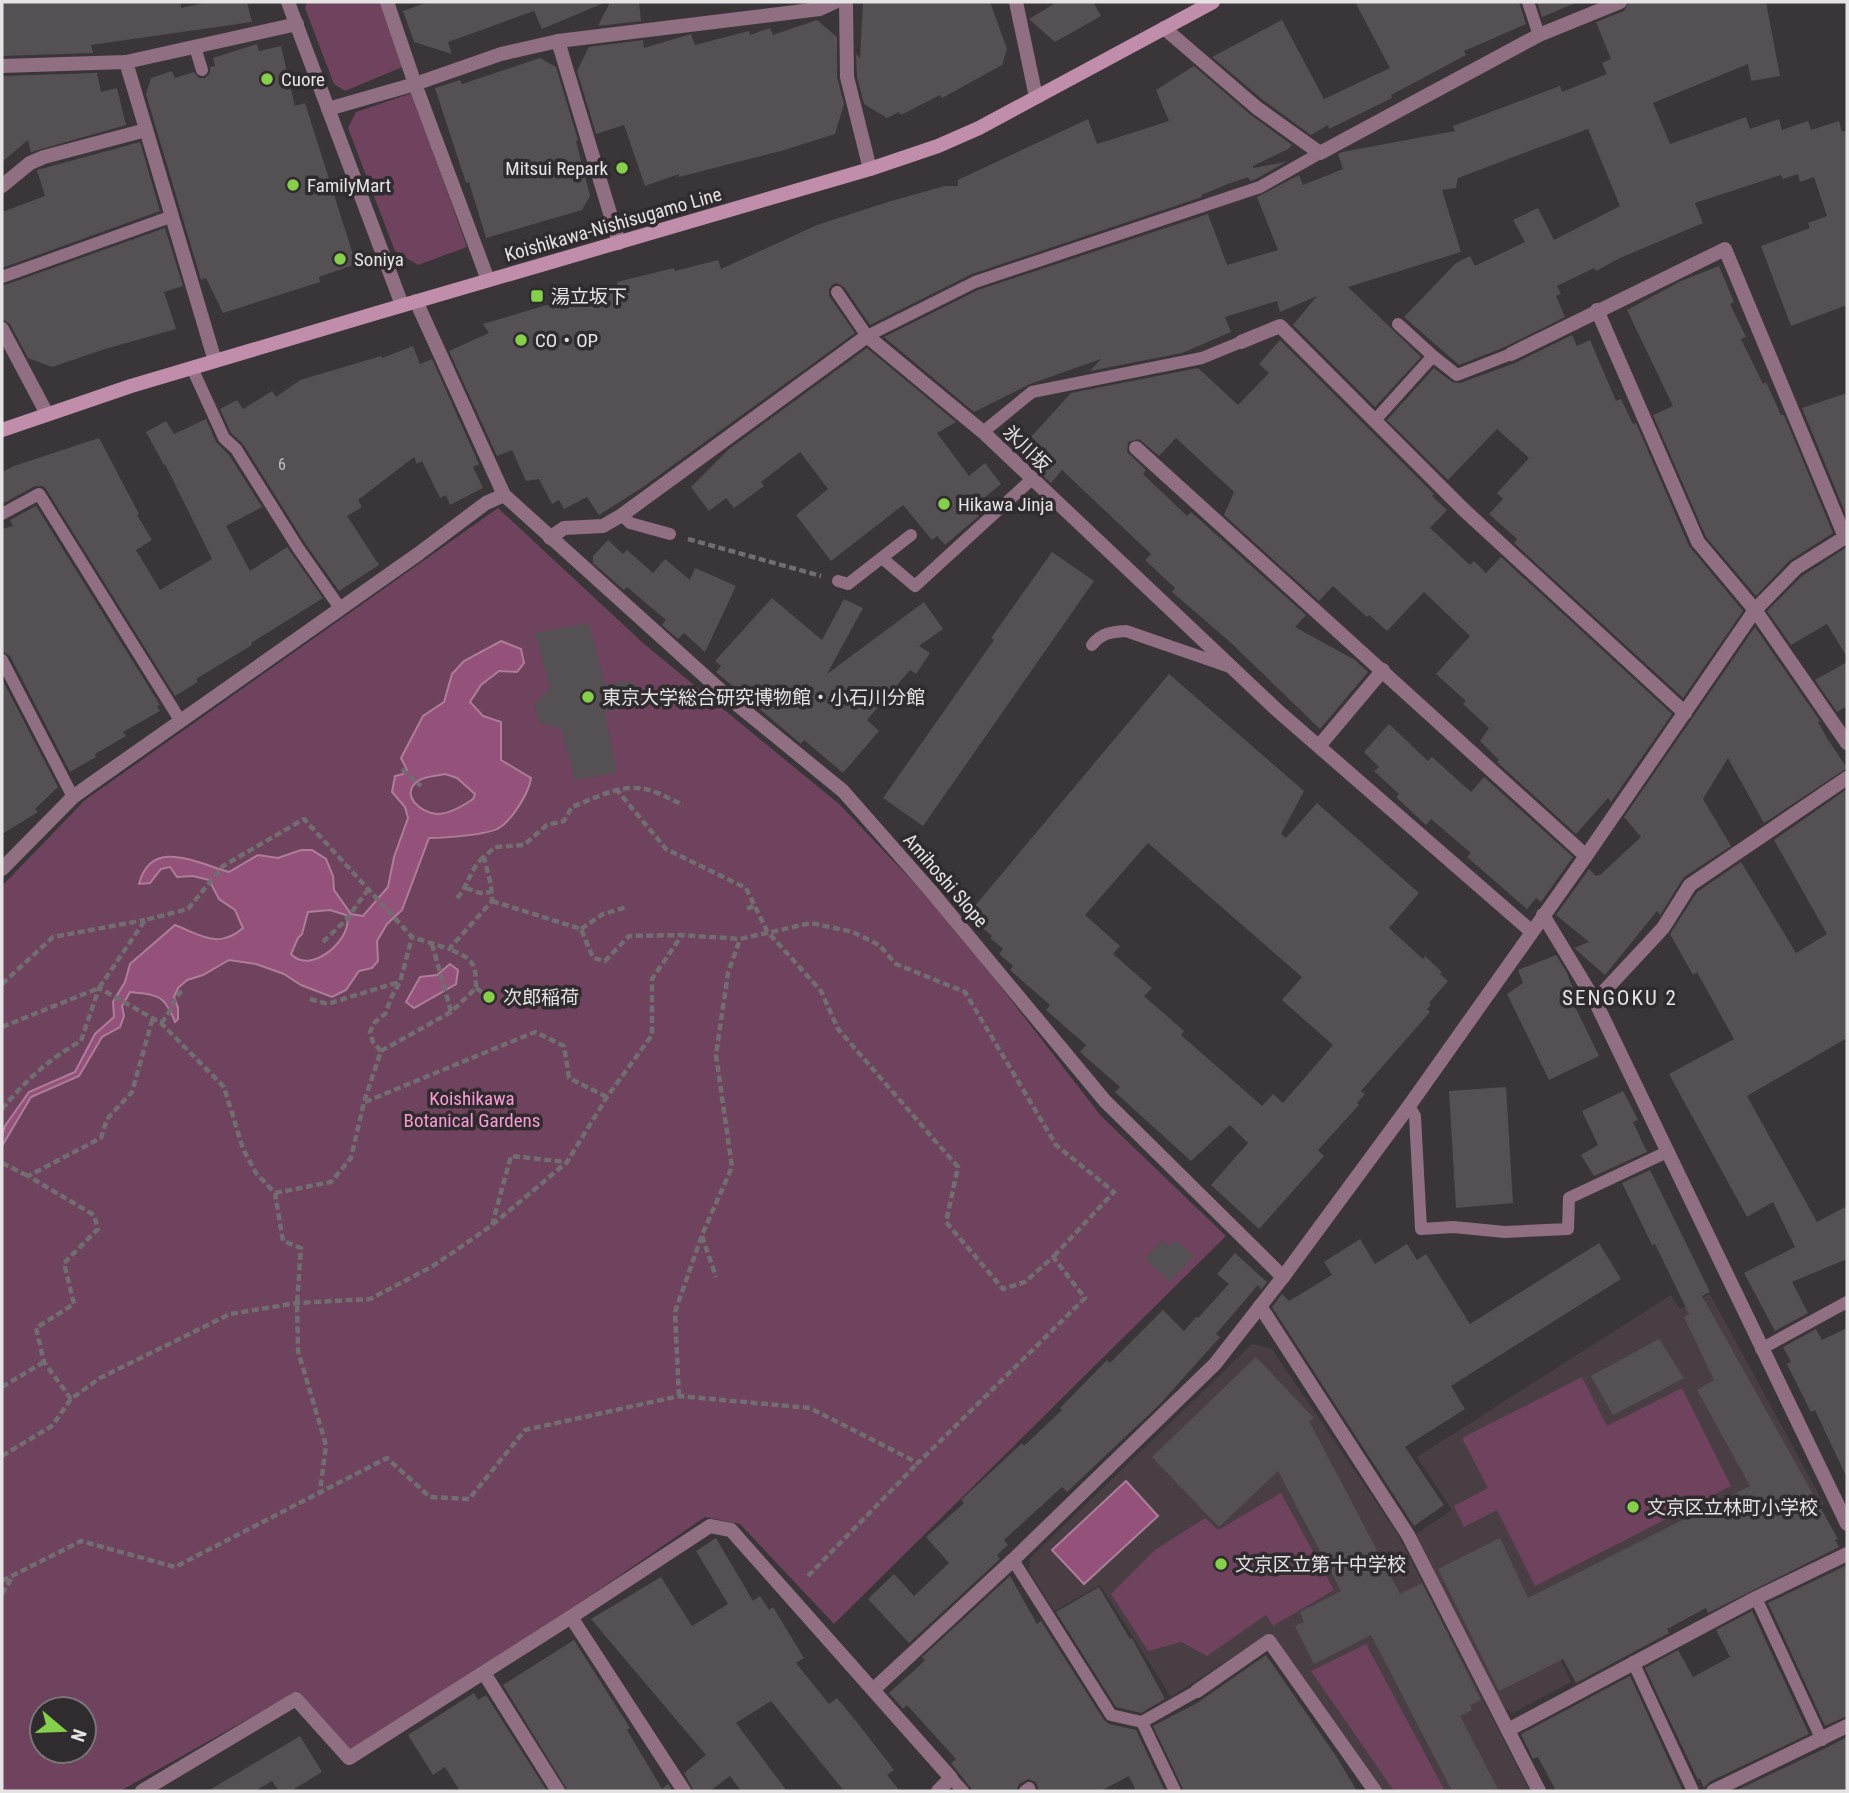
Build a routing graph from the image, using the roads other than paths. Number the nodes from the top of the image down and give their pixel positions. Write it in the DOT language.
graph roads {
  1 [pos="288,2"];
  2 [pos="387,2"];
  3 [pos="835,2"];
  4 [pos="846,2"];
  5 [pos="1016,2"];
  6 [pos="1213,2"];
  7 [pos="1528,2"];
  8 [pos="1620,2"];
  9 [pos="297,24"];
  10 [pos="1164,28"];
  11 [pos="1539,35"];
  12 [pos="558,41"];
  13 [pos="195,47"];
  14 [pos="126,62"];
  15 [pos="2,66"];
  16 [pos="202,70"];
  17 [pos="415,84"];
  18 [pos="1037,97"];
  19 [pos="328,109"];
  20 [pos="146,130"];
  21 [pos="1320,153"];
  22 [pos="870,169"];
  23 [pos="2,186"];
  24 [pos="170,217"];
  25 [pos="619,243"];
  26 [pos="2,277"];
  27 [pos="488,281"];
  28 [pos="837,292"];
  29 [pos="409,303"];
  30 [pos="1597,310"];
  31 [pos="1398,324"];
  32 [pos="2,329"];
  33 [pos="867,336"];
  34 [pos="1241,342"];
  35 [pos="1511,354"];
  36 [pos="1433,356"];
  37 [pos="215,361"];
  38 [pos="192,368"];
  39 [pos="47,414"];
  40 [pos="1376,419"];
  41 [pos="2,430"];
  42 [pos="983,432"];
  43 [pos="1136,448"];
  44 [pos="1032,479"];
  45 [pos="504,495"];
  46 [pos="2,514"];
  47 [pos="622,515"];
  48 [pos="670,534"];
  49 [pos="911,535"];
  50 [pos="1846,536"];
  51 [pos="550,538"];
  52 [pos="882,558"];
  53 [pos="838,581"];
  54 [pos="340,608"];
  55 [pos="1755,610"];
  56 [pos="1092,645"];
  57 [pos="2,660"];
  58 [pos="1230,667"];
  59 [pos="1383,670"];
  60 [pos="1685,713"];
  61 [pos="180,720"];
  62 [pos="1847,743"];
  63 [pos="1319,746"];
  64 [pos="1847,778"];
  65 [pos="73,797"];
  66 [pos="1587,856"];
  67 [pos="3,865"];
  68 [pos="1543,915"];
  69 [pos="1531,931"];
  70 [pos="1595,1002"];
  71 [pos="1409,1106"];
  72 [pos="1667,1152"];
  73 [pos="1283,1277"];
  74 [pos="1847,1302"];
  75 [pos="1260,1306"];
  76 [pos="1761,1349"];
  77 [pos="1847,1524"];
  78 [pos="1847,1554"];
  79 [pos="1013,1560"];
  80 [pos="1756,1598"];
  81 [pos="571,1617"];
  82 [pos="1633,1662"];
  83 [pos="484,1673"];
  84 [pos="874,1689"];
  85 [pos="1197,1691"];
  86 [pos="1142,1722"];
  87 [pos="1847,1726"];
  88 [pos="1507,1730"];
  89 [pos="1822,1740"];
  90 [pos="950,1778"];
  91 [pos="142,1791"];
  92 [pos="558,1791"];
  93 [pos="684,1791"];
  94 [pos="937,1791"];
  95 [pos="963,1791"];
  96 [pos="1175,1791"];
  97 [pos="1375,1791"];
  98 [pos="1539,1791"];
  99 [pos="1693,1791"];
  100 [pos="1713,1791"];
  1 -- 9 [label="street"];
  2 -- 17 [label="street"];
  3 -- 12 [label="street"];
  4 -- 22 [label="street"];
  5 -- 18 [label="street"];
  6 -- 10 [label="main road, Koishikawa-Nishisugamo Line"];
  7 -- 11 [label="lane"];
  8 -- 11 [label="street"];
  9 -- 13 [label="street"];
  9 -- 19 [label="street"];
  10 -- 18 [label="main road, Koishikawa-Nishisugamo Line"];
  10 -- 21 [label="street"];
  11 -- 21 [label="street"];
  12 -- 17 [label="street"];
  12 -- 25 [label="street"];
  13 -- 14 [label="street"];
  13 -- 16 [label="lane"];
  14 -- 15 [label="street"];
  14 -- 20 [label="street"];
  17 -- 19 [label="street"];
  17 -- 27 [label="street"];
  18 -- 22 [label="main road, Koishikawa-Nishisugamo Line"];
  19 -- 29 [label="street"];
  20 -- 23 [label="street"];
  20 -- 24 [label="street"];
  21 -- 33 [label="lane"];
  22 -- 25 [label="main road, Koishikawa-Nishisugamo Line"];
  24 -- 26 [label="lane"];
  24 -- 37 [label="street"];
  25 -- 27 [label="main road, Koishikawa-Nishisugamo Line"];
  27 -- 29 [label="main road, Koishikawa-Nishisugamo Line"];
  28 -- 33 [label="lane"];
  29 -- 37 [label="main road, Koishikawa-Nishisugamo Line"];
  29 -- 45 [label="street"];
  30 -- 35 [label="street"];
  30 -- 50 [label="street"];
  30 -- 55 [label="street"];
  31 -- 36 [label="lane"];
  32 -- 39 [label="street"];
  33 -- 42 [label="street, 氷川坂"];
  33 -- 47 [label="street"];
  34 -- 40 [label="street"];
  34 -- 42 [label="lane"];
  35 -- 36 [label="lane"];
  36 -- 40 [label="lane"];
  37 -- 38 [label="main road, Koishikawa-Nishisugamo Line"];
  38 -- 39 [label="main road, Koishikawa-Nishisugamo Line"];
  38 -- 54 [label="lane"];
  39 -- 41 [label="main road, Koishikawa-Nishisugamo Line"];
  40 -- 60 [label="street"];
  42 -- 44 [label="street, 氷川坂"];
  43 -- 59 [label="street"];
  44 -- 52 [label="lane"];
  44 -- 58 [label="street, 氷川坂"];
  45 -- 51 [label="street, Amihoshi Slope"];
  45 -- 54 [label="street"];
  46 -- 61 [label="lane"];
  47 -- 48 [label="lane"];
  47 -- 51 [label="street"];
  49 -- 52 [label="lane"];
  50 -- 55 [label="street"];
  51 -- 73 [label="street, Amihoshi Slope"];
  52 -- 53 [label="lane"];
  54 -- 61 [label="street"];
  55 -- 60 [label="street"];
  55 -- 62 [label="street"];
  56 -- 58 [label="lane"];
  57 -- 65 [label="lane"];
  58 -- 63 [label="street, 氷川坂"];
  59 -- 63 [label="street"];
  59 -- 66 [label="street"];
  60 -- 66 [label="street"];
  61 -- 65 [label="street"];
  63 -- 69 [label="street, 氷川坂"];
  64 -- 70 [label="street"];
  65 -- 67 [label="street"];
  66 -- 68 [label="street"];
  68 -- 69 [label="street"];
  68 -- 70 [label="street"];
  69 -- 71 [label="street"];
  70 -- 72 [label="street"];
  71 -- 72 [label="lane"];
  71 -- 73 [label="street"];
  72 -- 76 [label="street"];
  73 -- 75 [label="street"];
  74 -- 76 [label="lane"];
  75 -- 79 [label="street"];
  75 -- 88 [label="street"];
  76 -- 77 [label="street"];
  78 -- 80 [label="street"];
  79 -- 84 [label="street"];
  79 -- 86 [label="lane"];
  80 -- 82 [label="street"];
  80 -- 89 [label="lane"];
  81 -- 83 [label="street"];
  81 -- 84 [label="street"];
  81 -- 93 [label="street"];
  82 -- 88 [label="street"];
  82 -- 99 [label="lane"];
  83 -- 91 [label="street"];
  83 -- 92 [label="street"];
  84 -- 90 [label="street"];
  85 -- 86 [label="lane"];
  85 -- 97 [label="street"];
  86 -- 96 [label="lane"];
  87 -- 89 [label="street"];
  88 -- 98 [label="street"];
  89 -- 100 [label="street"];
  90 -- 94 [label="street"];
  90 -- 95 [label="lane"];
}
